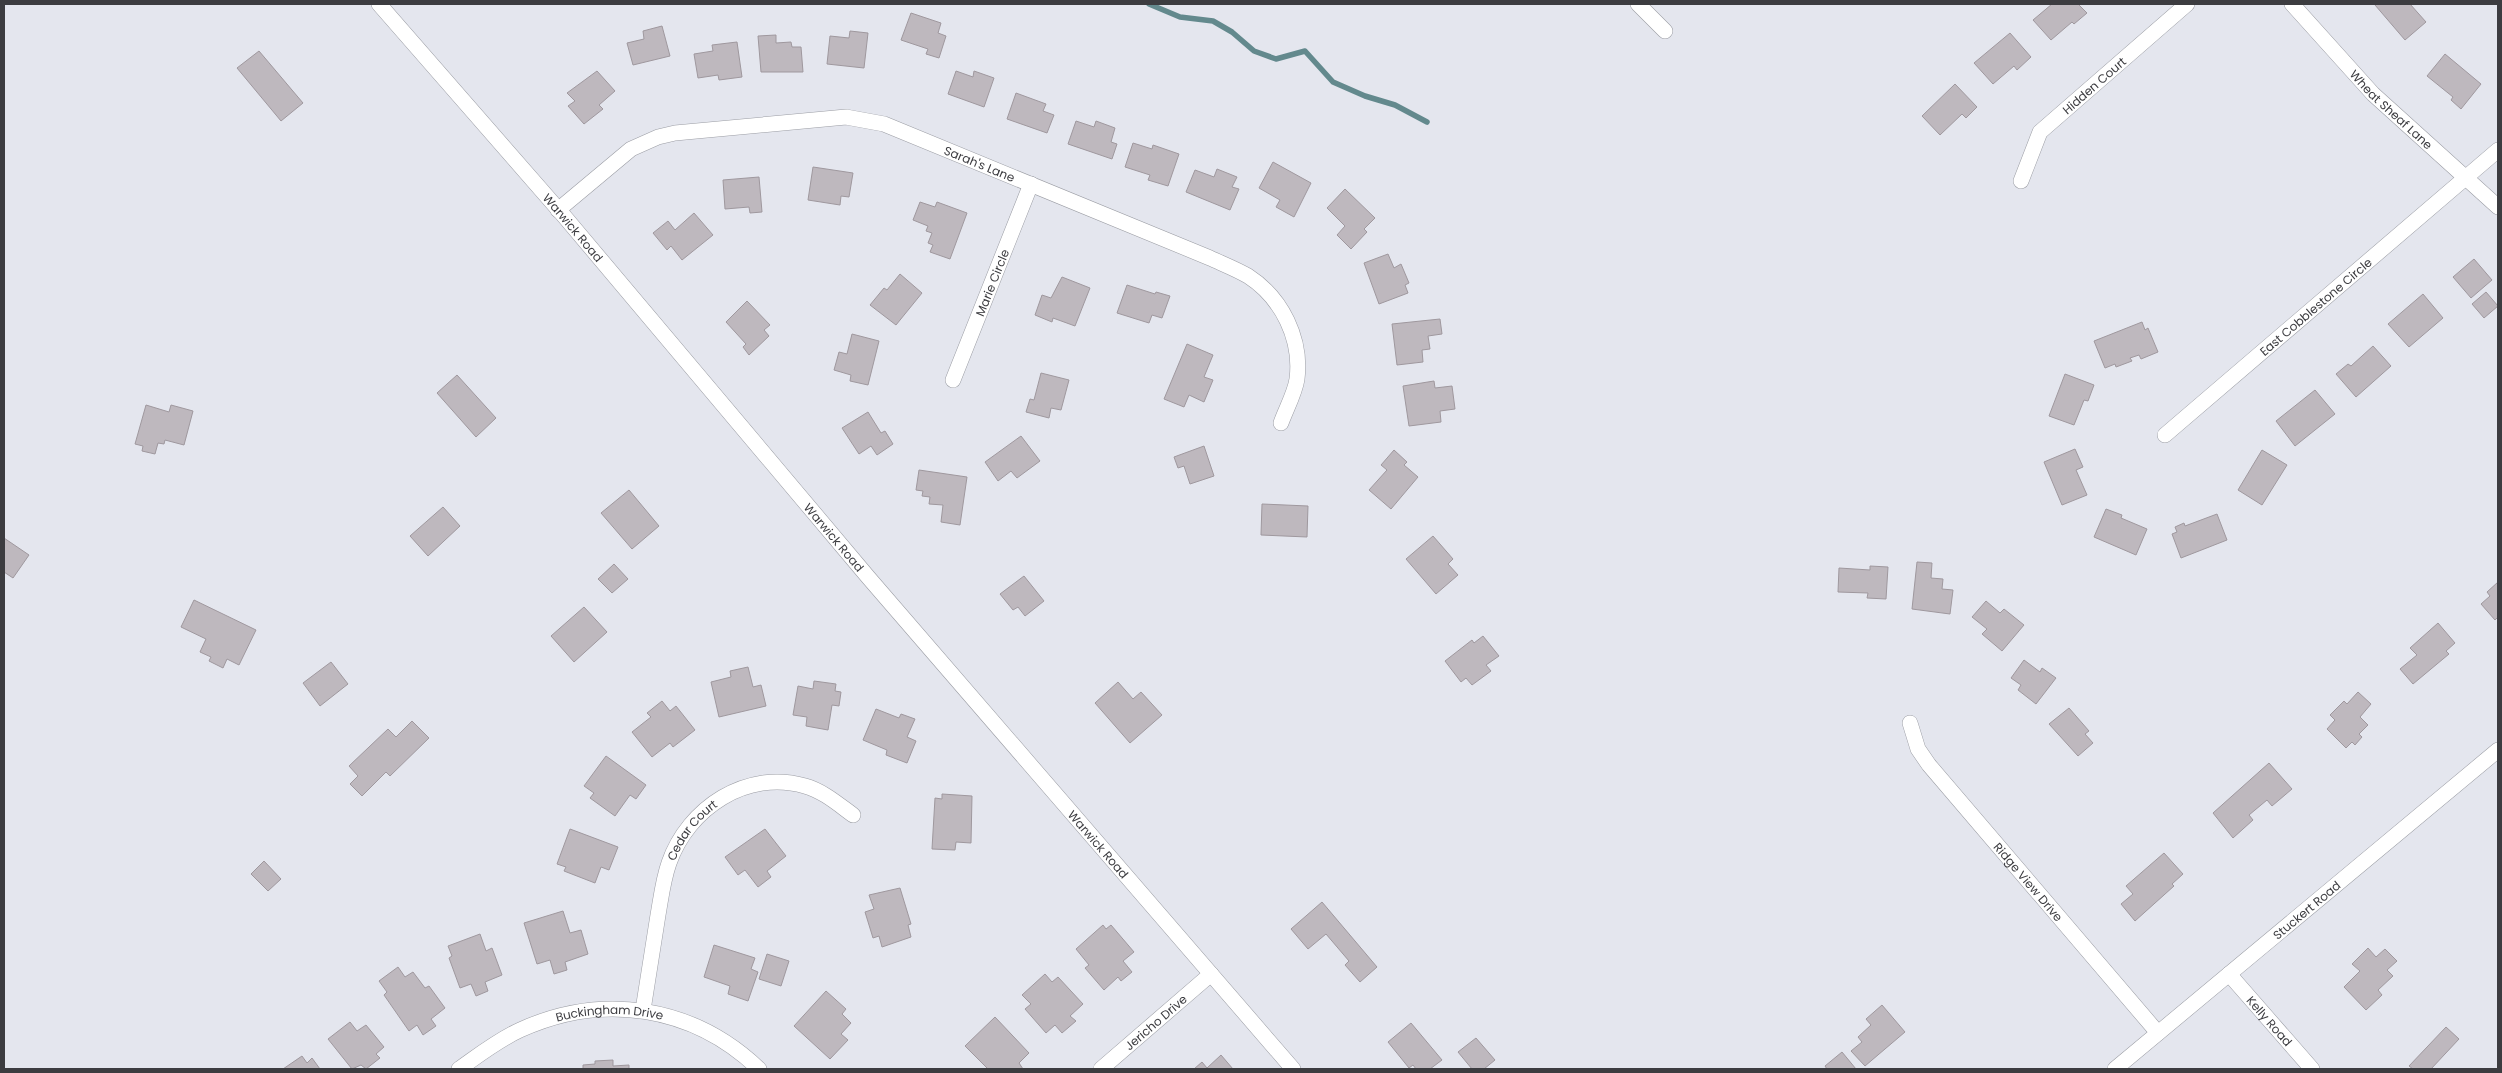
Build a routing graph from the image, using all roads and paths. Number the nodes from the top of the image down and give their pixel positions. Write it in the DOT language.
graph roads {
  1 [pos="379,4"];
  2 [pos="1638,4"];
  3 [pos="2187,4"];
  4 [pos="2292,4"];
  5 [pos="1665,31"];
  6 [pos="2498,150"];
  7 [pos="2466,178"];
  8 [pos="2021,182"];
  9 [pos="1030,184"];
  10 [pos="2498,207"];
  11 [pos="558,210"];
  12 [pos="954,380"];
  13 [pos="1281,423"];
  14 [pos="2165,435"];
  15 [pos="1910,724"];
  16 [pos="2498,750"];
  17 [pos="853,815"];
  18 [pos="1212,974"];
  19 [pos="2229,974"];
  20 [pos="643,1010"];
  21 [pos="2158,1033"];
  22 [pos="460,1069"];
  23 [pos="759,1069"];
  24 [pos="1101,1069"];
  25 [pos="1293,1069"];
  26 [pos="2115,1069"];
  27 [pos="2312,1069"];
  1 -- 11 [label="street, Warwick Road"];
  2 -- 5 [label="street"];
  3 -- 8 [label="street, Hidden Court"];
  4 -- 7 [label="street, Wheat Sheaf Lane"];
  6 -- 7 [label="street, East Cobblestone Circle"];
  7 -- 10 [label="street, Wheat Sheaf Lane"];
  7 -- 14 [label="street, East Cobblestone Circle"];
  9 -- 11 [label="street, Sarah's Lane"];
  9 -- 12 [label="street, Marie Circle"];
  9 -- 13 [label="street, Sarah's Lane"];
  11 -- 18 [label="street, Warwick Road"];
  15 -- 21 [label="street, Ridge View Drive"];
  16 -- 19 [label="street, Stuckert Road"];
  17 -- 20 [label="street, Cedar Court"];
  18 -- 24 [label="street, Jericho Drive"];
  18 -- 25 [label="street, Warwick Road"];
  19 -- 21 [label="street, Stuckert Road"];
  19 -- 27 [label="street, Kelly Road"];
  20 -- 22 [label="street, Buckingham Drive"];
  20 -- 23 [label="street, Buckingham Drive"];
  21 -- 26 [label="street, Stuckert Road"];
}
